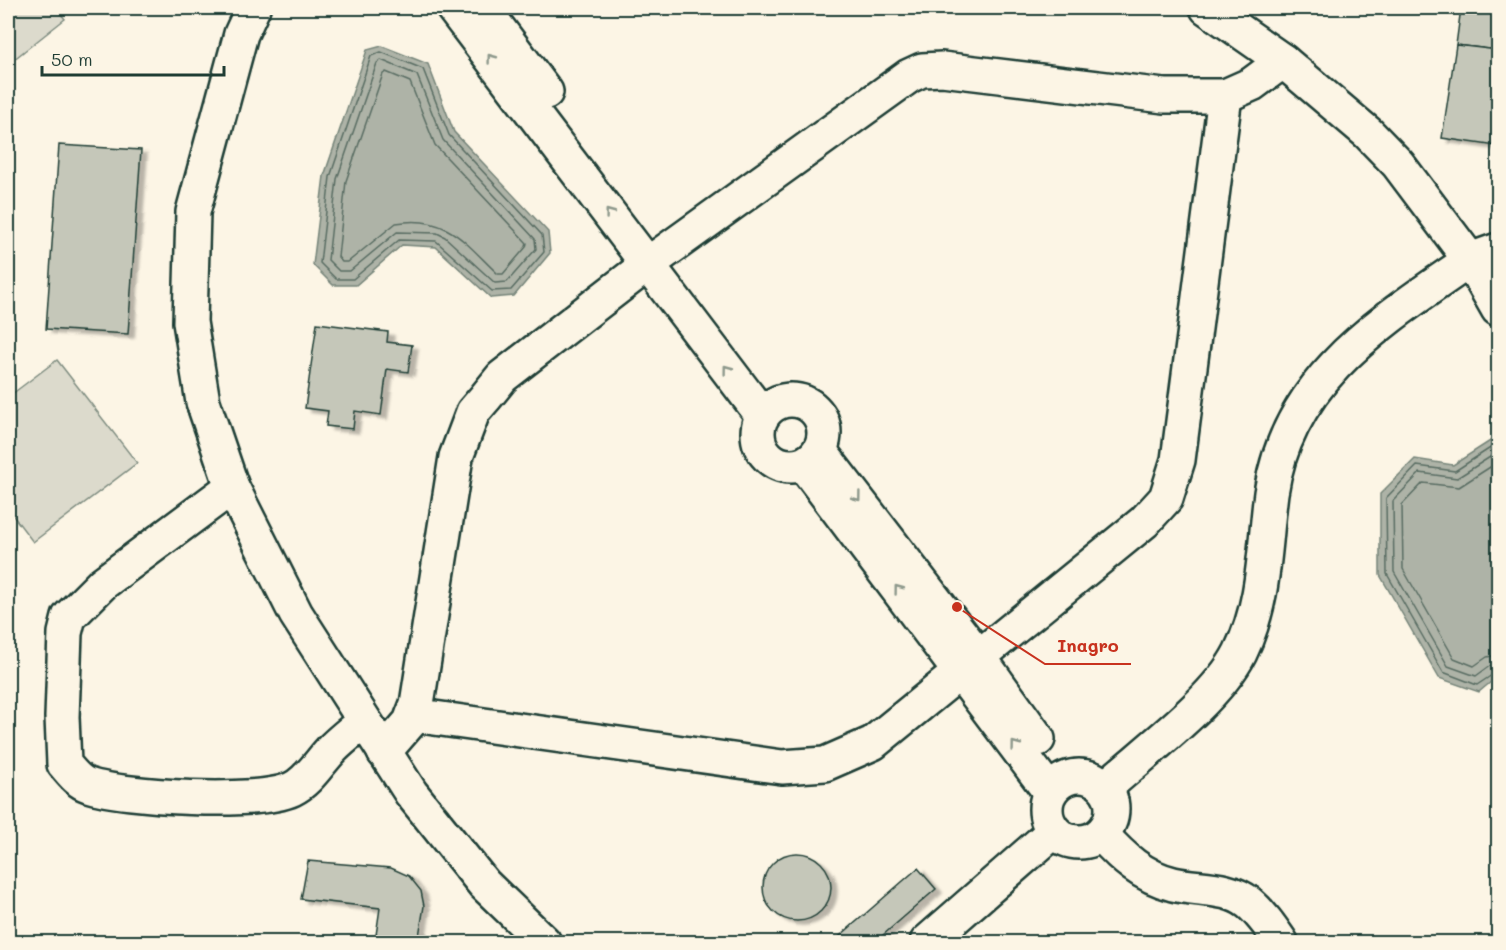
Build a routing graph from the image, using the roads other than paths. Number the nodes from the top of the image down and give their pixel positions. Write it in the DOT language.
graph roads {
  1 [pos="253,8"];
  2 [pos="453,8"];
  3 [pos="483,8"];
  4 [pos="1207,8"];
  5 [pos="1283,61"];
  6 [pos="1225,96"];
  7 [pos="1484,255"];
  8 [pos="657,258"];
  9 [pos="1498,309"];
  10 [pos="770,408"];
  11 [pos="812,458"];
  12 [pos="232,487"];
  13 [pos="970,665"];
  14 [pos="413,715"];
  15 [pos="364,721"];
  16 [pos="384,752"];
  17 [pos="1058,785"];
  18 [pos="1106,787"];
  19 [pos="1053,832"];
  20 [pos="1102,835"];
  21 [pos="544,942"];
  22 [pos="927,942"];
  23 [pos="1281,942"];
  1 -- 12 [label="lane"];
  8 -- 2 [label="lane, one-way"];
  3 -- 8 [label="lane"];
  4 -- 5 [label="lane"];
  5 -- 6 [label="lane"];
  5 -- 7 [label="lane"];
  6 -- 8 [label="lane"];
  6 -- 13 [label="lane"];
  7 -- 9 [label="lane"];
  7 -- 18 [label="lane"];
  8 -- 10 [label="lane"];
  8 -- 14 [label="lane"];
  10 -- 11 [label="lane"];
  10 -- 11 [label="lane"];
  11 -- 13 [label="lane"];
  12 -- 15 [label="lane"];
  12 -- 15 [label="lane"];
  13 -- 14 [label="lane"];
  13 -- 17 [label="lane"];
  14 -- 16 [label="lane"];
  15 -- 16 [label="lane"];
  16 -- 21 [label="lane"];
  17 -- 18 [label="lane"];
  17 -- 19 [label="lane"];
  18 -- 20 [label="lane"];
  19 -- 20 [label="lane"];
  19 -- 22 [label="lane"];
  20 -- 23 [label="lane"];
}
